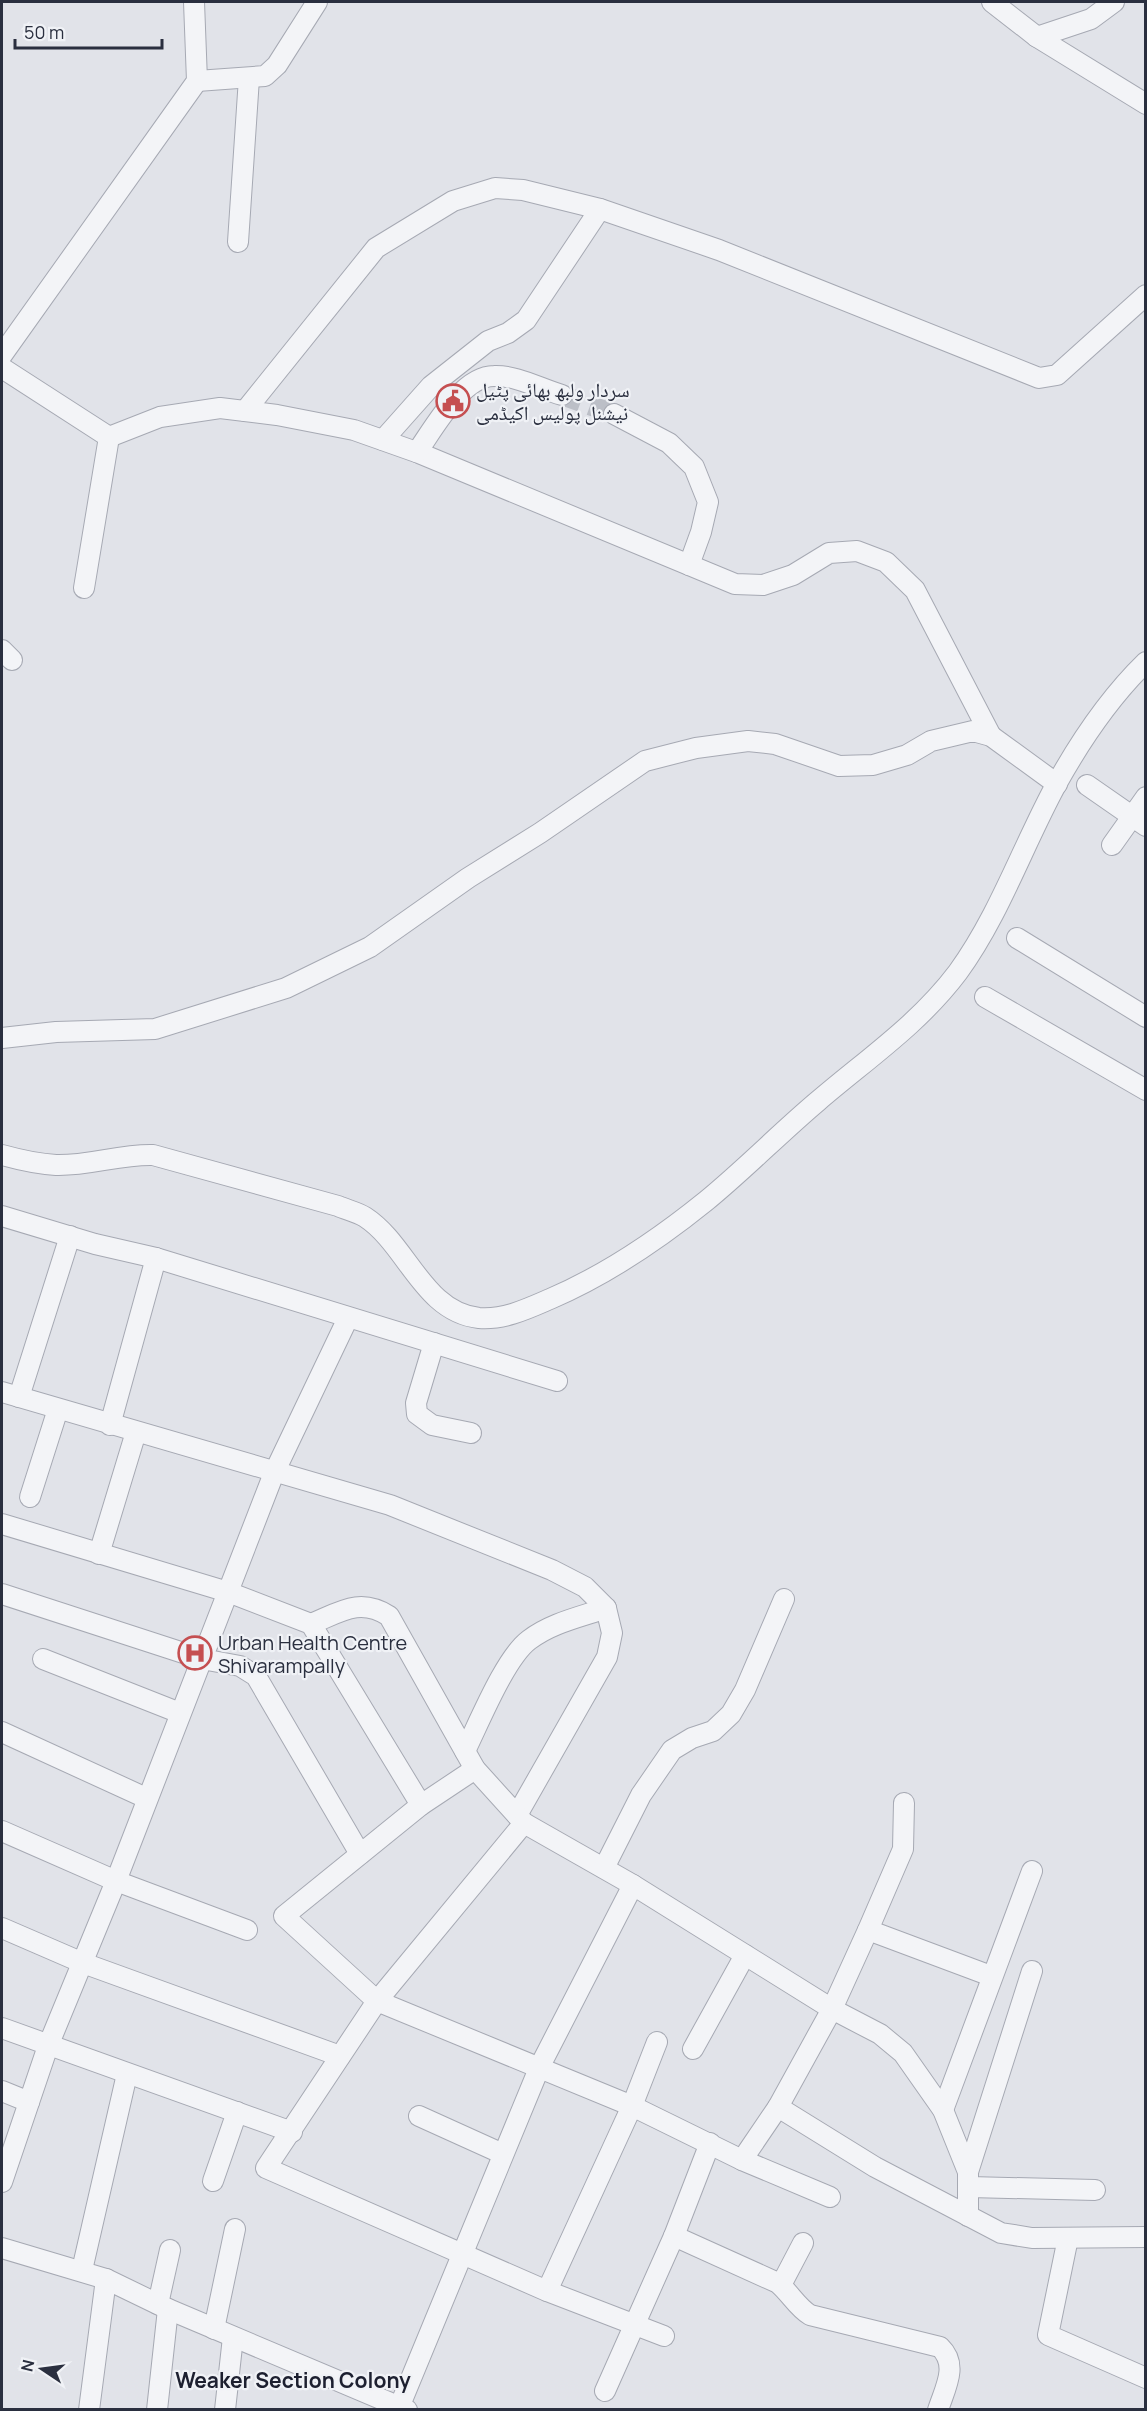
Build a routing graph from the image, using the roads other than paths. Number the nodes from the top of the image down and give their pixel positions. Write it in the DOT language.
graph roads {
  1 [pos="194,2"];
  2 [pos="316,2"];
  3 [pos="992,2"];
  4 [pos="1114,2"];
  5 [pos="1037,37"];
  6 [pos="249,78"];
  7 [pos="197,81"];
  8 [pos="1146,104"];
  9 [pos="600,209"];
  10 [pos="238,242"];
  11 [pos="1146,295"];
  12 [pos="2,355"];
  13 [pos="2,368"];
  14 [pos="562,395"];
  15 [pos="245,411"];
  16 [pos="614,414"];
  17 [pos="110,437"];
  18 [pos="383,440"];
  19 [pos="417,452"];
  20 [pos="689,565"];
  21 [pos="84,588"];
  22 [pos="1146,662"];
  23 [pos="991,736"];
  24 [pos="1057,784"];
  25 [pos="1087,785"];
  26 [pos="1146,797"];
  27 [pos="1139,821"];
  28 [pos="1112,845"];
  29 [pos="1017,938"];
  30 [pos="985,997"];
  31 [pos="1146,1017"];
  32 [pos="2,1038"];
  33 [pos="1146,1090"];
  34 [pos="2,1155"];
  35 [pos="2,1216"];
  36 [pos="70,1236"];
  37 [pos="156,1258"];
  38 [pos="348,1318"];
  39 [pos="434,1343"];
  40 [pos="557,1382"];
  41 [pos="10,1394"];
  42 [pos="58,1409"];
  43 [pos="110,1425"];
  44 [pos="136,1432"];
  45 [pos="471,1433"];
  46 [pos="274,1473"];
  47 [pos="30,1497"];
  48 [pos="2,1524"];
  49 [pos="99,1554"];
  50 [pos="228,1592"];
  51 [pos="2,1594"];
  52 [pos="784,1599"];
  53 [pos="606,1608"];
  54 [pos="311,1624"];
  55 [pos="43,1659"];
  56 [pos="202,1659"];
  57 [pos="180,1713"];
  58 [pos="2,1732"];
  59 [pos="465,1751"];
  60 [pos="475,1769"];
  61 [pos="146,1798"];
  62 [pos="904,1803"];
  63 [pos="421,1805"];
  64 [pos="520,1819"];
  65 [pos="2,1831"];
  66 [pos="360,1854"];
  67 [pos="604,1868"];
  68 [pos="1032,1871"];
  69 [pos="116,1881"];
  70 [pos="633,1885"];
  71 [pos="2,1928"];
  72 [pos="247,1930"];
  73 [pos="868,1930"];
  74 [pos="745,1955"];
  75 [pos="83,1963"];
  76 [pos="1032,1971"];
  77 [pos="991,1976"];
  78 [pos="376,2001"];
  79 [pos="832,2009"];
  80 [pos="2,2028"];
  81 [pos="657,2042"];
  82 [pos="48,2046"];
  83 [pos="693,2049"];
  84 [pos="340,2056"];
  85 [pos="540,2066"];
  86 [pos="127,2074"];
  87 [pos="2,2091"];
  88 [pos="29,2102"];
  89 [pos="632,2106"];
  90 [pos="778,2107"];
  91 [pos="943,2110"];
  92 [pos="237,2112"];
  93 [pos="419,2116"];
  94 [pos="292,2132"];
  95 [pos="710,2143"];
  96 [pos="503,2154"];
  97 [pos="742,2160"];
  98 [pos="968,2180"];
  99 [pos="213,2181"];
  100 [pos="2,2182"];
  101 [pos="1095,2190"];
  102 [pos="830,2197"];
  103 [pos="968,2216"];
  104 [pos="235,2229"];
  105 [pos="674,2236"];
  106 [pos="1146,2237"];
  107 [pos="1068,2238"];
  108 [pos="803,2243"];
  109 [pos="2,2248"];
  110 [pos="170,2250"];
  111 [pos="460,2253"];
  112 [pos="82,2270"];
  113 [pos="105,2279"];
  114 [pos="781,2285"];
  115 [pos="547,2291"];
  116 [pos="163,2307"];
  117 [pos="635,2324"];
  118 [pos="214,2329"];
  119 [pos="664,2336"];
  120 [pos="233,2337"];
  121 [pos="1146,2378"];
  122 [pos="605,2391"];
  123 [pos="401,2408"];
  124 [pos="89,2409"];
  125 [pos="157,2409"];
  126 [pos="225,2409"];
  127 [pos="938,2409"];
  1 -- 7 [label="street"];
  2 -- 6 [label="street"];
  3 -- 5 [label="street"];
  4 -- 5 [label="street"];
  5 -- 8 [label="street"];
  6 -- 7 [label="street"];
  6 -- 10 [label="street"];
  7 -- 12 [label="street"];
  9 -- 11 [label="street"];
  9 -- 15 [label="street"];
  9 -- 18 [label="street"];
  13 -- 17 [label="street"];
  14 -- 19 [label="street"];
  15 -- 17 [label="street"];
  15 -- 18 [label="street"];
  16 -- 20 [label="street"];
  17 -- 21 [label="street"];
  18 -- 19 [label="street"];
  19 -- 20 [label="street"];
  20 -- 23 [label="street"];
  22 -- 24 [label="street"];
  23 -- 24 [label="street"];
  23 -- 32 [label="street"];
  24 -- 34 [label="street"];
  25 -- 27 [label="street"];
  26 -- 27 [label="street"];
  27 -- 28 [label="street"];
  29 -- 31 [label="street"];
  30 -- 33 [label="street"];
  35 -- 36 [label="street"];
  36 -- 37 [label="street"];
  36 -- 41 [label="street"];
  37 -- 38 [label="street"];
  37 -- 43 [label="street"];
  38 -- 39 [label="street"];
  38 -- 46 [label="street"];
  39 -- 40 [label="street"];
  39 -- 45 [label="street"];
  41 -- 42 [label="street"];
  42 -- 43 [label="street"];
  42 -- 47 [label="street"];
  43 -- 44 [label="street"];
  44 -- 46 [label="street"];
  44 -- 49 [label="street"];
  46 -- 50 [label="street"];
  46 -- 53 [label="street"];
  48 -- 49 [label="street"];
  49 -- 50 [label="street"];
  50 -- 54 [label="street"];
  50 -- 56 [label="street"];
  51 -- 56 [label="street"];
  52 -- 67 [label="street"];
  53 -- 59 [label="street"];
  53 -- 64 [label="street"];
  54 -- 59 [label="street"];
  54 -- 63 [label="street"];
  55 -- 57 [label="street"];
  56 -- 57 [label="street"];
  56 -- 66 [label="street"];
  57 -- 61 [label="street"];
  58 -- 61 [label="street"];
  59 -- 60 [label="street"];
  60 -- 63 [label="street"];
  60 -- 64 [label="street"];
  61 -- 69 [label="street"];
  62 -- 73 [label="street"];
  63 -- 66 [label="street"];
  64 -- 67 [label="street"];
  64 -- 78 [label="street"];
  65 -- 69 [label="street"];
  66 -- 78 [label="street"];
  67 -- 70 [label="street"];
  68 -- 77 [label="street"];
  69 -- 72 [label="street"];
  69 -- 75 [label="street"];
  70 -- 74 [label="street"];
  70 -- 85 [label="street"];
  71 -- 75 [label="street"];
  73 -- 77 [label="street"];
  73 -- 79 [label="street"];
  74 -- 79 [label="street"];
  74 -- 83 [label="street"];
  75 -- 82 [label="street"];
  75 -- 84 [label="street"];
  76 -- 98 [label="street"];
  77 -- 91 [label="street"];
  78 -- 84 [label="street"];
  78 -- 85 [label="street"];
  79 -- 90 [label="street"];
  79 -- 91 [label="street"];
  80 -- 82 [label="street"];
  81 -- 89 [label="street"];
  82 -- 86 [label="street"];
  82 -- 88 [label="street"];
  84 -- 94 [label="street"];
  85 -- 89 [label="street"];
  85 -- 96 [label="street"];
  86 -- 92 [label="street"];
  86 -- 112 [label="street"];
  87 -- 88 [label="street"];
  88 -- 100 [label="street"];
  89 -- 95 [label="street"];
  89 -- 115 [label="street"];
  90 -- 97 [label="street"];
  90 -- 103 [label="street"];
  91 -- 98 [label="street"];
  92 -- 94 [label="street"];
  92 -- 99 [label="street"];
  93 -- 96 [label="street"];
  94 -- 111 [label="street"];
  95 -- 97 [label="street"];
  95 -- 105 [label="street"];
  96 -- 111 [label="street"];
  97 -- 102 [label="street"];
  98 -- 101 [label="street"];
  98 -- 103 [label="street"];
  103 -- 107 [label="street"];
  104 -- 118 [label="street"];
  105 -- 114 [label="street"];
  105 -- 117 [label="street"];
  106 -- 107 [label="street"];
  107 -- 121 [label="street"];
  108 -- 114 [label="street"];
  109 -- 112 [label="street"];
  110 -- 116 [label="street"];
  111 -- 115 [label="street"];
  111 -- 123 [label="street"];
  112 -- 113 [label="street"];
  113 -- 116 [label="street"];
  113 -- 124 [label="street"];
  114 -- 127 [label="street"];
  115 -- 117 [label="street"];
  116 -- 118 [label="street"];
  116 -- 125 [label="street"];
  117 -- 119 [label="street"];
  117 -- 122 [label="street"];
  118 -- 120 [label="street"];
  120 -- 123 [label="street"];
  120 -- 126 [label="street"];
}
